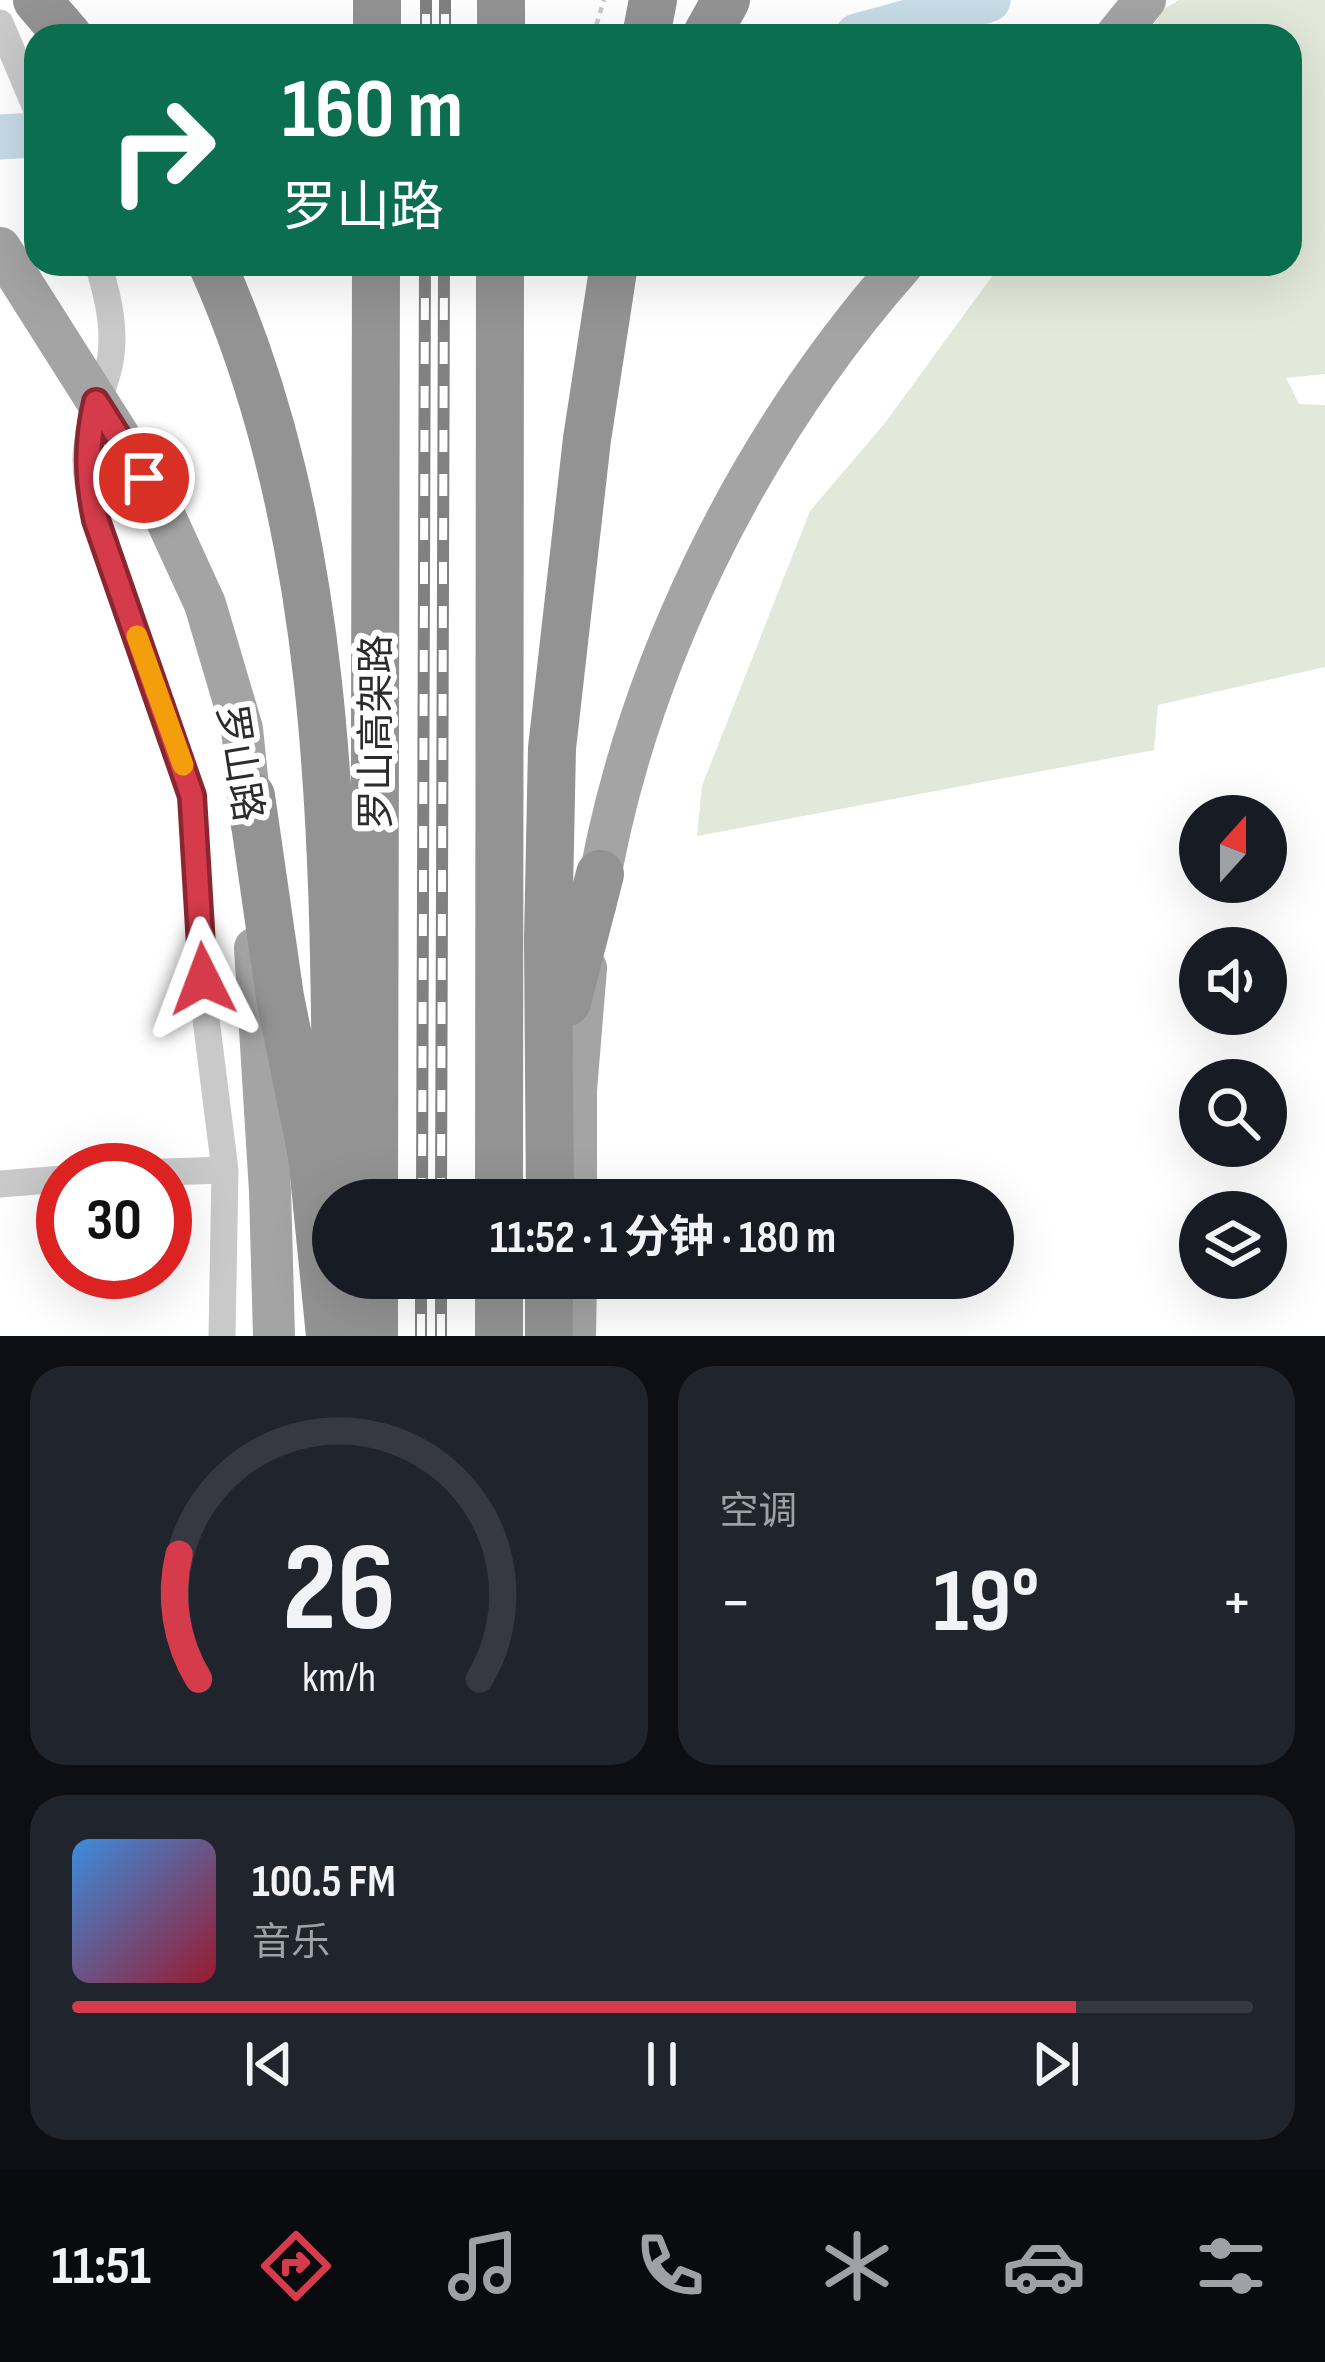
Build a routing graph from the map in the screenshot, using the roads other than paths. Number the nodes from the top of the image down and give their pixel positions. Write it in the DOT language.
graph roads {
  1 [pos="37,0"];
  2 [pos="0,23"];
  3 [pos="58,24"];
  4 [pos="24,81"];
  5 [pos="0,248"];
  6 [pos="101,276"];
  7 [pos="217,276"];
  8 [pos="376,276"];
  9 [pos="500,276"];
  10 [pos="612,276"];
  11 [pos="893,276"];
  12 [pos="96,402"];
  13 [pos="251,796"];
  14 [pos="600,874"];
  15 [pos="552,1095"];
  16 [pos="225,1170"];
  17 [pos="192,1171"];
  18 [pos="337,1179"];
  19 [pos="374,1179"];
  20 [pos="499,1179"];
  21 [pos="550,1179"];
  22 [pos="576,1179"];
  23 [pos="36,1181"];
  24 [pos="0,1184"];
  25 [pos="339,1299"];
  26 [pos="374,1299"];
  27 [pos="499,1299"];
  28 [pos="550,1299"];
  29 [pos="576,1299"];
  30 [pos="222,1336"];
  31 [pos="274,1336"];
  32 [pos="329,1336"];
  33 [pos="339,1336"];
  34 [pos="374,1336"];
  35 [pos="499,1336"];
  36 [pos="549,1336"];
  37 [pos="575,1336"];
  1 -- 3 [label="highway"];
  2 -- 4 [label="street"];
  5 -- 12 [label="main road, 罗山路"];
  6 -- 12 [label="street"];
  7 -- 18 [label="highway"];
  8 -- 19 [label="highway, 罗山高架路"];
  9 -- 20 [label="highway"];
  10 -- 15 [label="highway"];
  11 -- 14 [label="main road"];
  12 -- 13 [label="main road, 罗山路"];
  12 -- 16 [label="street"];
  13 -- 31 [label="main road, 罗山路"];
  13 -- 32 [label="highway"];
  14 -- 15 [label="highway"];
  14 -- 22 [label="main road"];
  15 -- 21 [label="highway"];
  16 -- 17 [label="street"];
  16 -- 30 [label="street"];
  23 -- 24 [label="street"];
  25 -- 33 [label="highway"];
  26 -- 34 [label="highway"];
  27 -- 35 [label="highway"];
  28 -- 36 [label="highway"];
  29 -- 37 [label="main road"];
}
